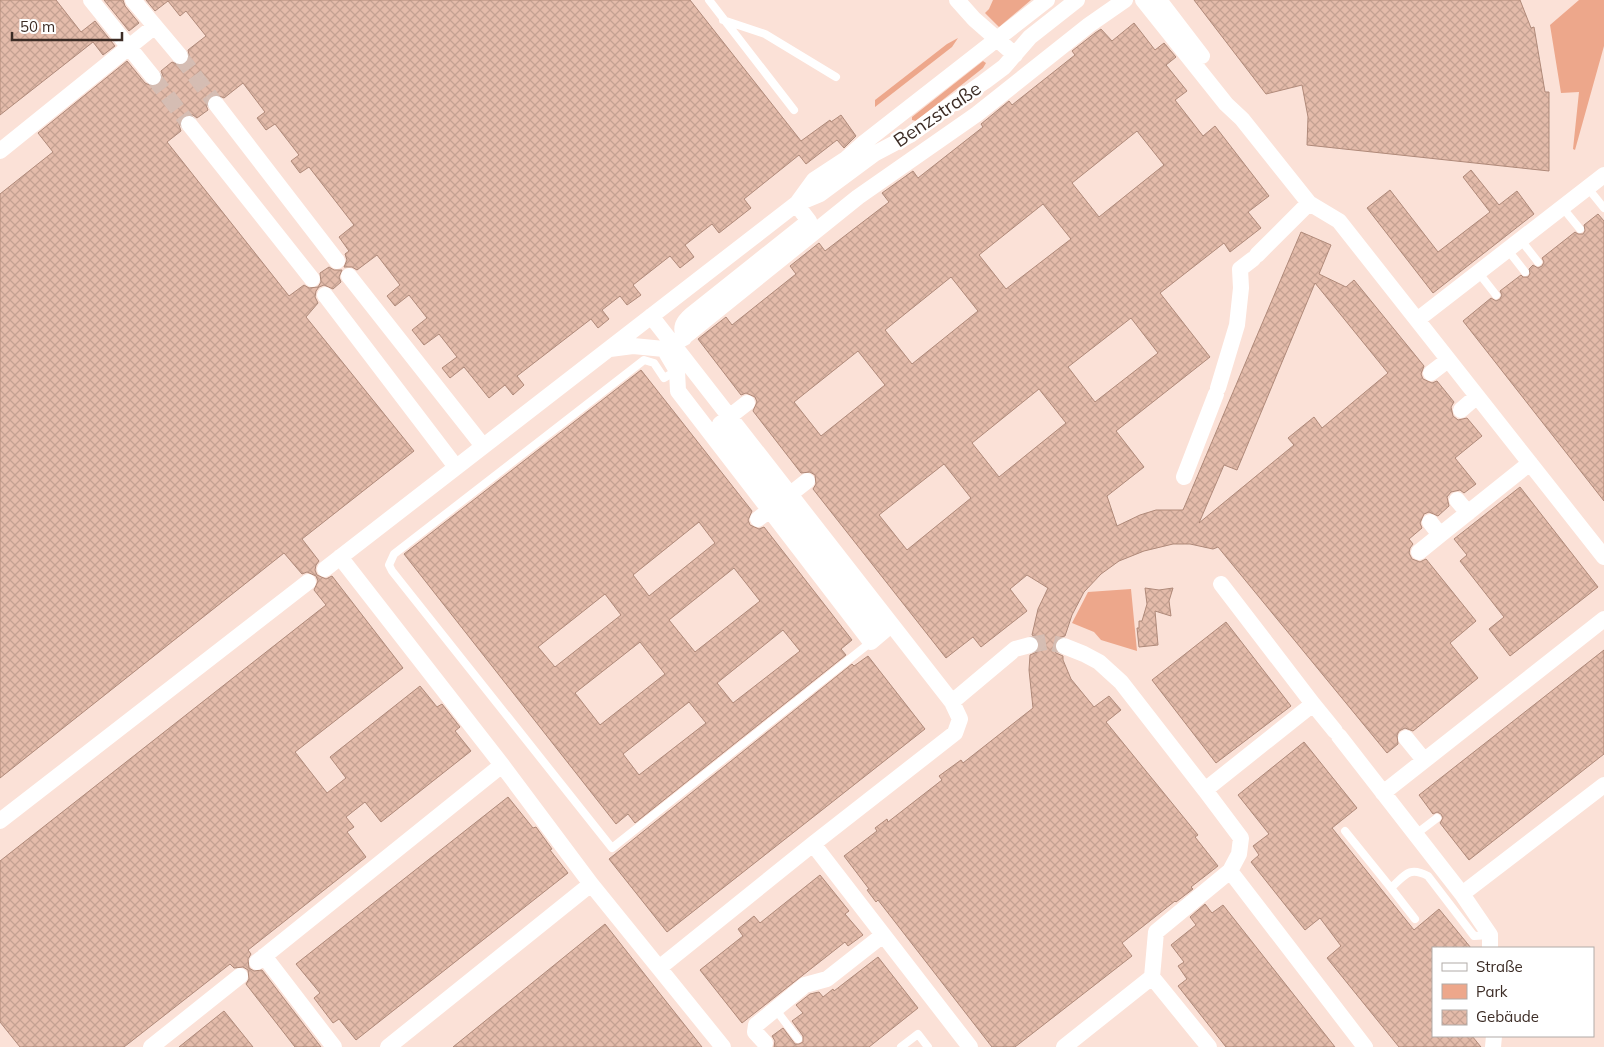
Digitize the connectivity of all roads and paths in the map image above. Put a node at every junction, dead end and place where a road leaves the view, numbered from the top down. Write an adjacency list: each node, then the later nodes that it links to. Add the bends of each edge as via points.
1 (91, 0): 13 (street)
2 (133, 0): 11 (street)
3 (709, 0): 10 (lane)
4 (957, 0): 12 (street)
5 (1048, 0): 12 (street, Benzstraße)
6 (1077, 0): 14 (street, Benzstraße, via 1030,37)
7 (1126, 0): 41 (street, via 1089,25 977,114 858,197)
8 (1142, 0): 9 (street)
9 (1165, 15): 25 (street, via 1233,98 1242,119)
10 (723, 20): 16 (lane, via 765,34); 19 (lane)
11 (155, 26): 13 (street); 15 (street)
12 (996, 39): 14 (street); 22 (street, Benzstraße, via 865,142)
13 (128, 48): 17 (street); 21 (street)
14 (1015, 54): 22 (street, Benzstraße, via 1004,67 910,135)
15 (180, 56)
16 (836, 76)
17 (153, 78)
18 (216, 104): 31 (street)
19 (794, 110)
20 (189, 124): 36 (street)
21 (0, 151)
22 (850, 164): 26 (street, via 814,180)
23 (1604, 175): 24 (street)
24 (1588, 187): 27 (street); 28 (lane)
25 (1309, 203): 40 (street, via 1339,221); 52 (street, via 1240,269 1237,326 1217,391)
26 (796, 204): 39 (street); 41 (street, via 809,221 690,315)
27 (1562, 207): 29 (lane); 30 (street)
28 (1604, 208)
29 (1580, 229)
30 (1514, 244): 32 (lane); 33 (street); 34 (lane)
31 (337, 261)
32 (1538, 262)
33 (1478, 272): 38 (lane); 40 (street)
34 (1525, 272)
35 (349, 276): 49 (street)
36 (312, 279)
37 (325, 295): 51 (street)
38 (1496, 295)
39 (651, 316): 41 (street); 42 (street)
40 (1417, 320): 43 (street)
41 (674, 344): 42 (street); 44 (street); 65 (street)
42 (610, 349): 49 (street)
43 (1448, 360): 45 (street); 46 (street)
44 (677, 371): 65 (street, via 678,391); 65 (lane, via 664,378 654,363 644,360 394,554 390,565 392,571 612,848)
45 (1430, 373)
46 (1476, 397): 48 (street); 50 (street)
47 (747, 402): 55 (street, via 720,424)
48 (1461, 410)
49 (483, 446): 51 (street)
50 (1530, 463): 56 (street); 60 (street)
51 (456, 467): 59 (street)
52 (1184, 477)
53 (807, 481): 55 (street)
54 (1457, 500): 56 (street)
55 (779, 503): 57 (street); 65 (street)
56 (1468, 513): 58 (street, via 1435,529)
57 (758, 519)
58 (1419, 552)
59 (340, 557): 61 (street); 72 (street)
60 (1604, 557)
61 (325, 569)
62 (308, 582): 77 (street)
63 (1221, 584): 69 (street)
64 (1604, 619): 71 (street)
65 (881, 633): 68 (street)
66 (1030, 645): 68 (street, via 1015,649)
67 (1064, 646): 74 (street, via 1099,662 1141,701)
68 (952, 702): 80 (street, via 960,719 955,733)
69 (1313, 704): 74 (street); 75 (street)
70 (1406, 738): 71 (street)
71 (1424, 760): 75 (street)
72 (502, 765): 82 (street); 95 (street, via 260,959)
73 (1604, 785): 84 (street)
74 (1205, 790): 81 (street, via 1241,838 1239,854)
75 (1383, 793): 79 (street)
76 (1437, 818): 79 (lane)
77 (0, 821)
78 (1345, 831): 83 (lane)
79 (1416, 834): 84 (street)
80 (813, 844): 86 (street); 88 (street)
81 (1230, 871): 90 (street, via 1156,932); 103 (street)
82 (591, 884): 88 (street); 96 (street)
83 (1391, 888): 85 (lane); 87 (lane, via 1408,872 1418,870 1428,876 1474,936)
84 (1462, 894): 87 (street)
85 (1415, 919)
86 (883, 935): 91 (street, via 827,979 805,985); 100 (street)
87 (1490, 942)
88 (659, 968): 97 (street)
89 (240, 976): 94 (street)
90 (1152, 977): 101 (street); 102 (street)
91 (776, 1010): 92 (lane); 93 (street, via 756,1025 755,1032)
92 (798, 1039)
93 (765, 1043)
94 (151, 1047)
95 (334, 1047)
96 (388, 1047)
97 (723, 1047)
98 (901, 1047): 99 (lane, via 918,1034)
99 (928, 1047)
100 (970, 1047)
101 (1064, 1047)
102 (1209, 1047)
103 (1365, 1047)

